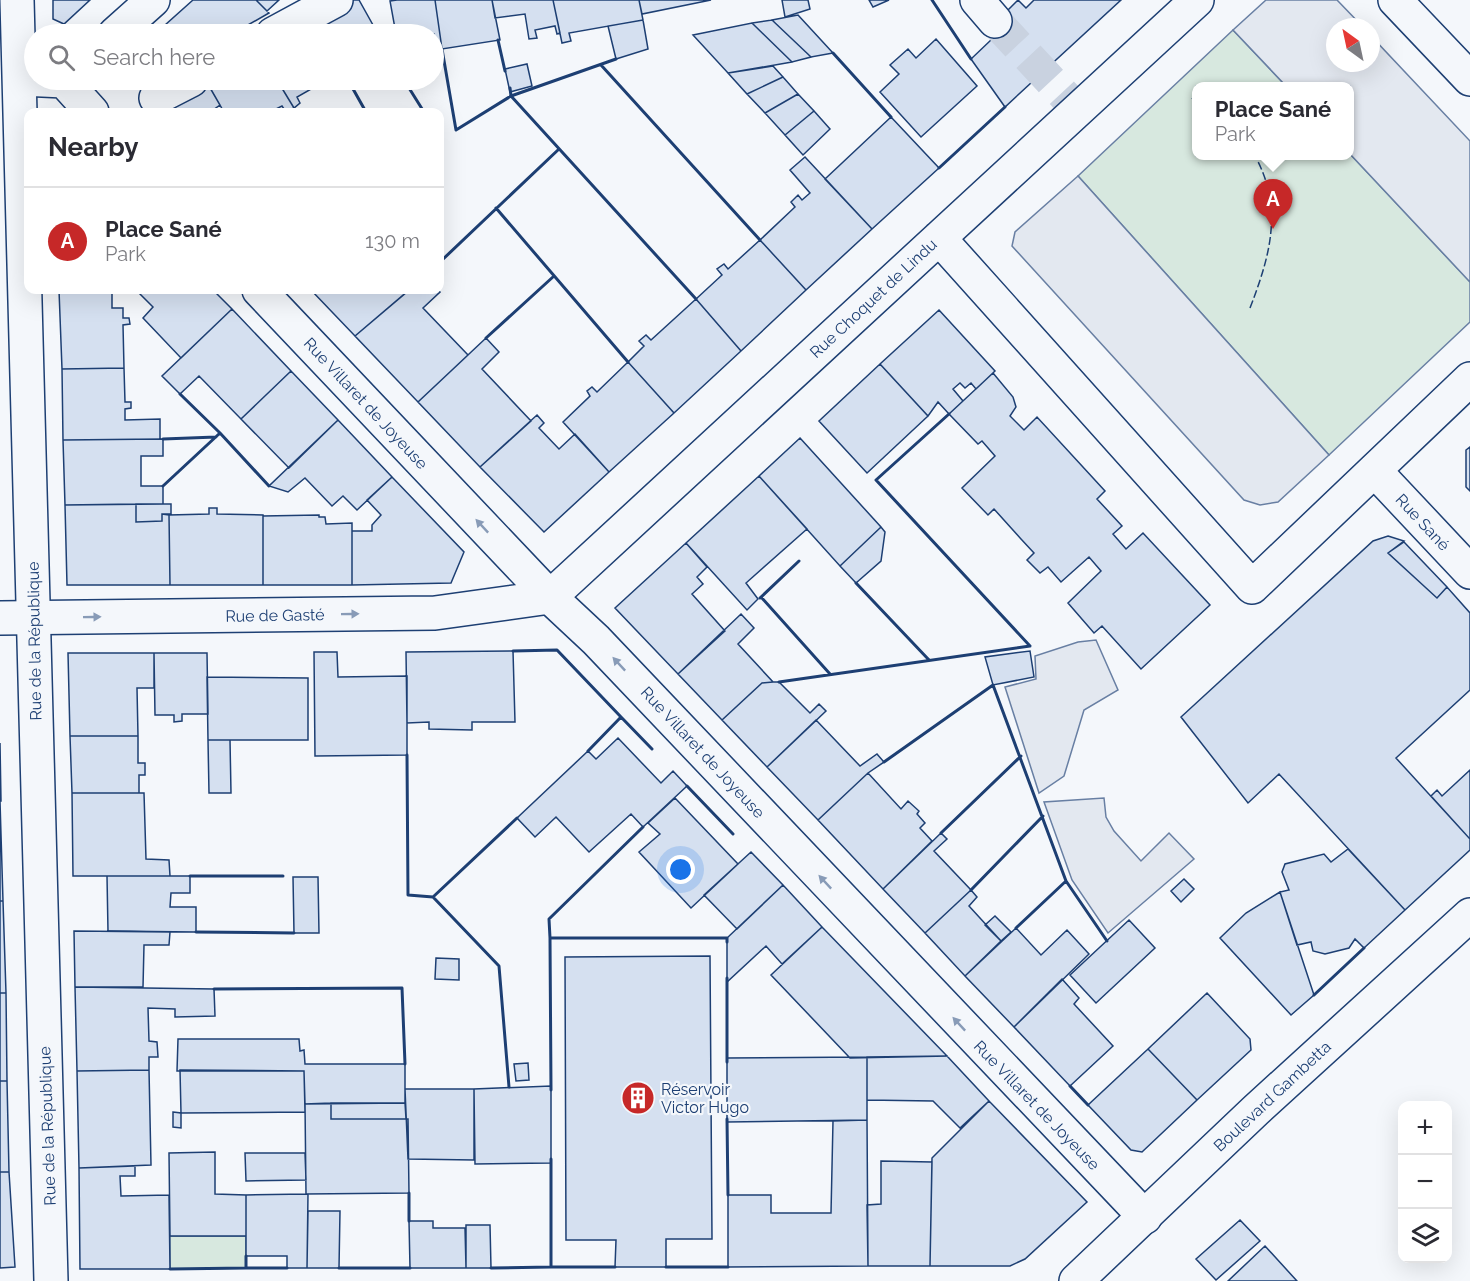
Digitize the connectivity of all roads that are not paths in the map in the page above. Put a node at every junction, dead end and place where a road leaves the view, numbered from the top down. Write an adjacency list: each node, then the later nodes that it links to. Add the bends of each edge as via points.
1 (17, 0): 8 (street, Rue de la République)
2 (153, 0): 6 (street)
3 (336, 0): 7 (street)
4 (1197, 0): 16 (street, Rue Choquet de Lindu)
5 (1395, 0): 10 (street)
6 (126, 24)
7 (292, 24)
8 (21, 79): 9 (street); 15 (street, Rue de la République)
9 (24, 79)
10 (1470, 79)
11 (74, 90): 14 (street)
12 (171, 90): 13 (street)
13 (156, 98)
14 (90, 108)
15 (24, 214)
16 (939, 238): 20 (street, via 1252,587); 22 (street, Rue Choquet de Lindu)
17 (26, 294): 24 (street, Rue de la République)
18 (263, 294): 22 (street, Rue Villaret de Joyeuse, one-way to 18)
19 (1470, 380): 20 (street)
20 (1376, 472): 21 (street, Rue Sané)
21 (1470, 572)
22 (550, 597): 24 (street, Rue de Gasté, one-way to 22, via 435,613); 26 (street, Rue Villaret de Joyeuse, one-way to 22, via 596,640)
23 (0, 618): 24 (street, Rue de Gasté)
24 (33, 619): 27 (street, Rue de la République)
25 (1470, 915): 26 (street, Boulevard Gambetta)
26 (1145, 1217): 28 (street, Boulevard Gambetta)
27 (51, 1281)
28 (1076, 1281)

